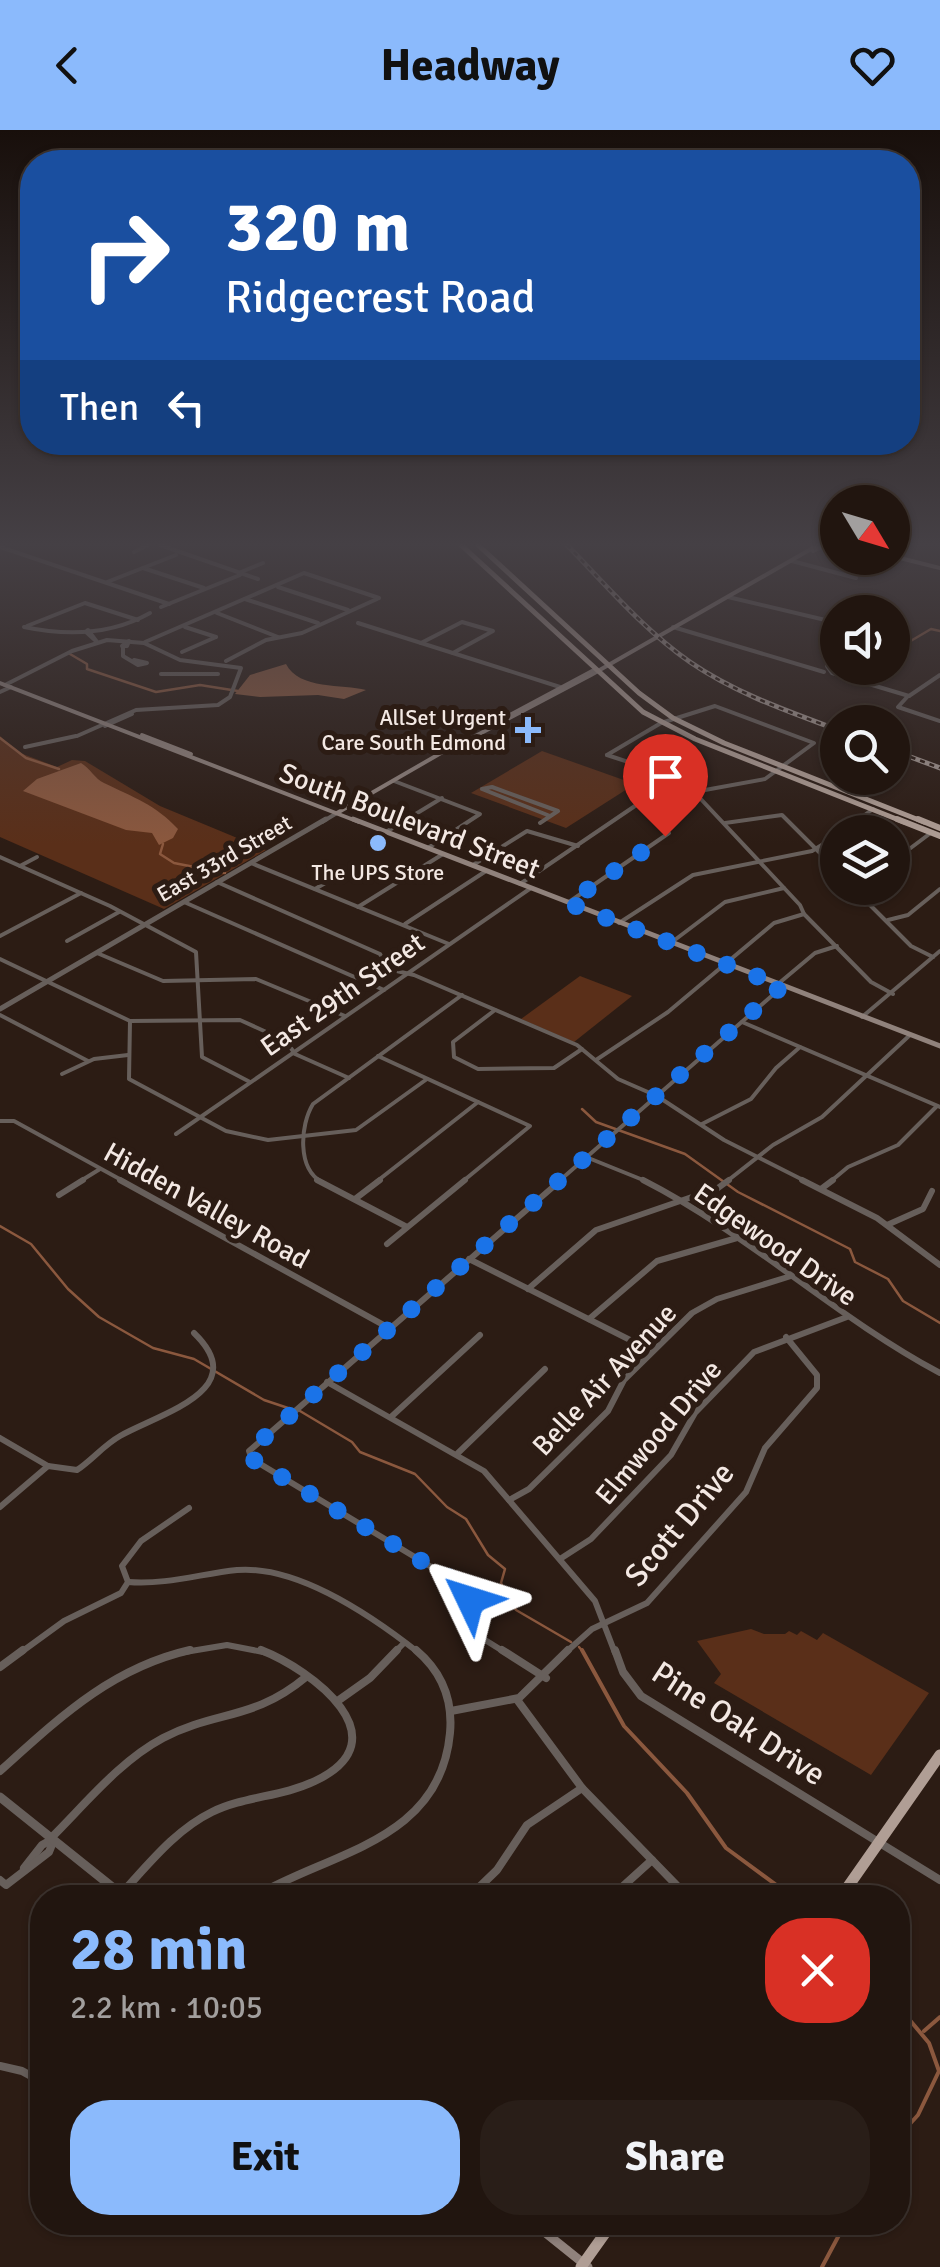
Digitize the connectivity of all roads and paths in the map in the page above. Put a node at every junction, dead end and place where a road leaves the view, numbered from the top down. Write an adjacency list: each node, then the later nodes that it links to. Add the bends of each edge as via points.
1 (126, 644): 14 (street, via 122,655)
2 (77, 645): 26 (street)
3 (147, 645): 16 (street)
4 (198, 645): 12 (street)
5 (262, 645): 17 (street)
6 (427, 645): 13 (street)
7 (468, 645): 13 (street)
8 (568, 645): 15 (main road)
9 (586, 645): 18 (main road)
10 (641, 645): 18 (main road)
11 (732, 645): 20 (street)
12 (182, 652)
13 (453, 653): 28 (street)
14 (134, 660)
15 (585, 660): 18 (main road); 19 (main road)
16 (202, 663): 17 (street); 22 (street)
17 (225, 663): 34 (street, via 241,668 230,697 211,707 126,714)
18 (607, 664): 19 (main road); 24 (main road)
19 (596, 670): 24 (main road); 28 (main road, East 33rd Street); 33 (main road); 35 (main road, East 33rd Street)
20 (820, 671)
21 (176, 674): 22 (street)
22 (197, 674): 23 (street)
23 (218, 674)
24 (621, 675): 31 (main road)
25 (940, 675): 30 (street)
26 (5, 685): 29 (street); 34 (main road, South Boulevard Street)
27 (872, 685): 30 (street)
28 (560, 687): 35 (main road, East 33rd Street)
29 (0, 692)
30 (909, 696): 32 (street, via 898,707)
31 (672, 718): 33 (street); 37 (main road); 37 (street, via 721,706 814,743)
32 (940, 721)
33 (661, 723): 38 (main road); 40 (street, via 607,755)
34 (106, 724): 36 (street); 46 (main road, South Boulevard Street)
35 (466, 740): 39 (main road, East 33rd Street)
36 (26, 747)
37 (785, 767): 38 (street); 44 (main road)
38 (777, 771): 41 (street, via 760,781); 45 (main road)
39 (394, 781): 42 (street); 46 (main road, East 33rd Street)
40 (686, 785): 41 (street); 43 (street)
41 (694, 792): 50 (street)
42 (442, 798): 51 (street); 55 (street, via 480,815)
43 (638, 804): 53 (street); 76 (street, via 657,814 669,833)
44 (882, 805): 45 (main road); 52 (main road)
45 (873, 809): 47 (street); 52 (main road)
46 (337, 813): 51 (main road, South Boulevard Street); 63 (street, East 33rd Street)
47 (865, 815)
48 (550, 816): 48 (street, via 558,811 492,787 482,790); 49 (street)
49 (540, 823)
50 (724, 823): 56 (street, via 782,815); 62 (street)
51 (386, 832): 55 (main road, South Boulevard Street)
52 (938, 832): 57 (street)
53 (578, 846): 64 (street, via 527,831); 69 (street)
54 (820, 847): 56 (street)
55 (428, 848): 58 (main road, South Boulevard Street)
56 (816, 850): 59 (street); 62 (street)
57 (910, 850)
58 (443, 854): 64 (main road, South Boulevard Street); 78 (street)
59 (820, 854)
60 (37, 857): 65 (street)
61 (2, 860): 65 (street)
62 (759, 860): 72 (street); 82 (street, via 678,882)
63 (251, 863): 68 (street, East 33rd Street); 70 (street)
64 (472, 865): 66 (main road, South Boulevard Street)
65 (20, 866): 74 (street)
66 (486, 870): 69 (main road, South Boulevard Street); 84 (street)
67 (346, 871): 70 (street)
68 (217, 882): 75 (street, East 33rd Street); 95 (street, via 372,950 388,969)
69 (520, 884): 71 (main road, South Boulevard Street)
70 (315, 888): 78 (street)
71 (531, 888): 76 (main road, South Boulevard Street); 88 (street, East 29th Street)
72 (784, 888): 80 (street); 87 (street, via 725,902)
73 (940, 889): 81 (street, via 908,915)
74 (80, 893): 79 (street); 85 (street)
75 (184, 902): 83 (street, East 33rd Street); 99 (street)
76 (568, 903): 82 (main road, South Boulevard Street)
77 (872, 905): 81 (street)
78 (358, 907): 84 (street)
79 (120, 912): 83 (street); 86 (street)
80 (804, 914): 89 (street); 94 (street, via 774,923)
81 (887, 920): 92 (street, via 911,946)
82 (619, 922): 87 (main road, South Boulevard Street)
83 (144, 925): 91 (street, East 33rd Street); 96 (street, via 196,952)
84 (404, 925): 88 (street)
85 (0, 936)
86 (67, 941)
87 (670, 942): 94 (main road, South Boulevard Street)
88 (449, 944): 95 (street, East 29th Street)
89 (838, 946): 98 (street, via 815,953); 100 (street)
90 (940, 951): 92 (street)
91 (96, 953): 96 (street, via 155,980); 97 (street, East 33rd Street)
92 (933, 957): 100 (street)
93 (0, 959): 97 (street)
94 (725, 964): 98 (main road, South Boulevard Street); 116 (street)
95 (406, 974): 99 (street, East 29th Street); 101 (street)
96 (199, 980): 104 (street, via 256,979); 106 (street)
97 (46, 982): 103 (street, East 33rd Street); 107 (street)
98 (780, 985): 105 (main road, South Boulevard Street); 108 (street)
99 (384, 990): 104 (street, East 29th Street)
100 (892, 994): 105 (street)
101 (462, 996): 102 (street); 115 (street)
102 (495, 1010): 112 (street); 112 (street, via 453,1042 460,1063 478,1069 551,1068)
103 (0, 1012): 117 (street)
104 (345, 1016): 113 (street, East 29th Street)
105 (862, 1016): 109 (main road, South Boulevard Street)
106 (202, 1019): 107 (street); 113 (street, via 240,1020); 122 (street, via 202,1057)
107 (130, 1021): 114 (street)
108 (742, 1022): 111 (street); 123 (street)
109 (910, 1035): 110 (main road, South Boulevard Street); 119 (street)
110 (940, 1046)
111 (800, 1047): 119 (street); 128 (street, via 751,1099)
112 (582, 1049): 116 (street)
113 (295, 1051): 120 (street); 122 (street, East 29th Street)
114 (128, 1055): 117 (street); 126 (street, via 128,1075 136,1085)
115 (378, 1056): 120 (street); 121 (street)
116 (596, 1060): 123 (street)
117 (88, 1061): 118 (street)
118 (62, 1074)
119 (866, 1075): 125 (street); 132 (street, via 822,1116)
120 (348, 1078): 130 (street, via 308,1108)
121 (427, 1079): 124 (street); 130 (street, via 361,1128)
122 (250, 1082): 126 (street, East 29th Street)
123 (657, 1096): 128 (street); 131 (street)
124 (478, 1102): 137 (street); 140 (street, via 530,1126)
125 (938, 1107): 134 (street, via 898,1144)
126 (199, 1118): 129 (street, East 29th Street); 130 (street, via 245,1138)
127 (3, 1120): 133 (street, Hidden Valley Road)
128 (701, 1125): 132 (street)
129 (176, 1134)
130 (305, 1138): 137 (street, via 311,1175)
131 (586, 1157): 138 (street, Edgewood Drive); 143 (street)
132 (758, 1157): 134 (street); 138 (street, via 710,1193)
133 (100, 1169): 136 (street); 149 (street, Hidden Valley Road)
134 (821, 1189): 139 (street)
135 (932, 1191): 139 (street, via 922,1209)
136 (59, 1195)
137 (353, 1200): 140 (street)
138 (682, 1202): 141 (street, Edgewood Drive); 146 (street, via 596,1230)
139 (887, 1225): 144 (street)
140 (407, 1228): 142 (street)
141 (737, 1238): 145 (street, Edgewood Drive); 148 (street, via 657,1261)
142 (388, 1244)
143 (468, 1258): 146 (street); 149 (street)
144 (940, 1264)
145 (791, 1276): 147 (street, Edgewood Drive); 153 (street, Belle Air Avenue, via 704,1304)
146 (528, 1288): 148 (street)
147 (846, 1317): 152 (street, Elmwood Drive); 155 (street, Edgewood Drive)
148 (588, 1320): 153 (street)
149 (389, 1328): 156 (street)
150 (194, 1333): 160 (street, via 214,1356 207,1389 112,1441 82,1467)
151 (480, 1335): 157 (street)
152 (786, 1338): 164 (street, Elmwood Drive, via 754,1352 695,1413 671,1455 591,1539); 166 (street, Scott Drive, via 817,1375 817,1388 767,1445 746,1492 659,1590 633,1614)
153 (652, 1351): 161 (street, Belle Air Avenue, via 624,1380 608,1411 529,1489)
154 (545, 1369): 159 (street)
155 (940, 1373)
156 (328, 1382): 157 (street, Pine Oak Drive); 170 (street, via 249,1454 463,1586 470,1597 458,1613 462,1625)
157 (391, 1417): 159 (street, Pine Oak Drive)
158 (0, 1438): 160 (street)
159 (458, 1453): 161 (street, Pine Oak Drive)
160 (48, 1466): 162 (street)
161 (509, 1500): 164 (street, Pine Oak Drive)
162 (0, 1508)
163 (189, 1508): 165 (street, via 126,1557)
164 (560, 1559): 166 (street, Pine Oak Drive)
165 (128, 1582): 167 (street, via 156,1585 235,1569 284,1573); 168 (street, via 122,1593 64,1621)
166 (606, 1623): 170 (street, Scott Drive, via 586,1633); 179 (street, Pine Oak Drive, via 640,1696)
167 (404, 1644): 171 (street); 173 (street, via 438,1672)
168 (0, 1667)
169 (306, 1677): 171 (street); 175 (street, via 268,1653 239,1645 149,1659 96,1686); 178 (street, via 253,1714 181,1730 152,1745)
170 (546, 1678): 172 (street, Scott Drive)
171 (339, 1700): 183 (street, via 351,1738 332,1771 206,1814)
172 (518, 1700): 173 (street, Scott Drive); 176 (street)
173 (450, 1711): 184 (street, via 441,1773 407,1820)
174 (940, 1755): 179 (main road)
175 (0, 1770)
176 (582, 1788): 180 (street); 185 (street, via 527,1825)
177 (0, 1797): 178 (street)
178 (53, 1838): 182 (street); 189 (street, via 49,1852)
179 (879, 1843): 181 (street, Pine Oak Drive); 188 (main road)
180 (653, 1860): 186 (street); 187 (street)
181 (940, 1880)
182 (110, 1885)
183 (133, 1885)
184 (280, 1885)
185 (481, 1885)
186 (625, 1885)
187 (676, 1885)
188 (849, 1885)
189 (2, 1886)
190 (0, 2066): 191 (street)
191 (30, 2075)
192 (547, 2235): 194 (main road)
193 (604, 2235): 194 (main road)
194 (584, 2266)

